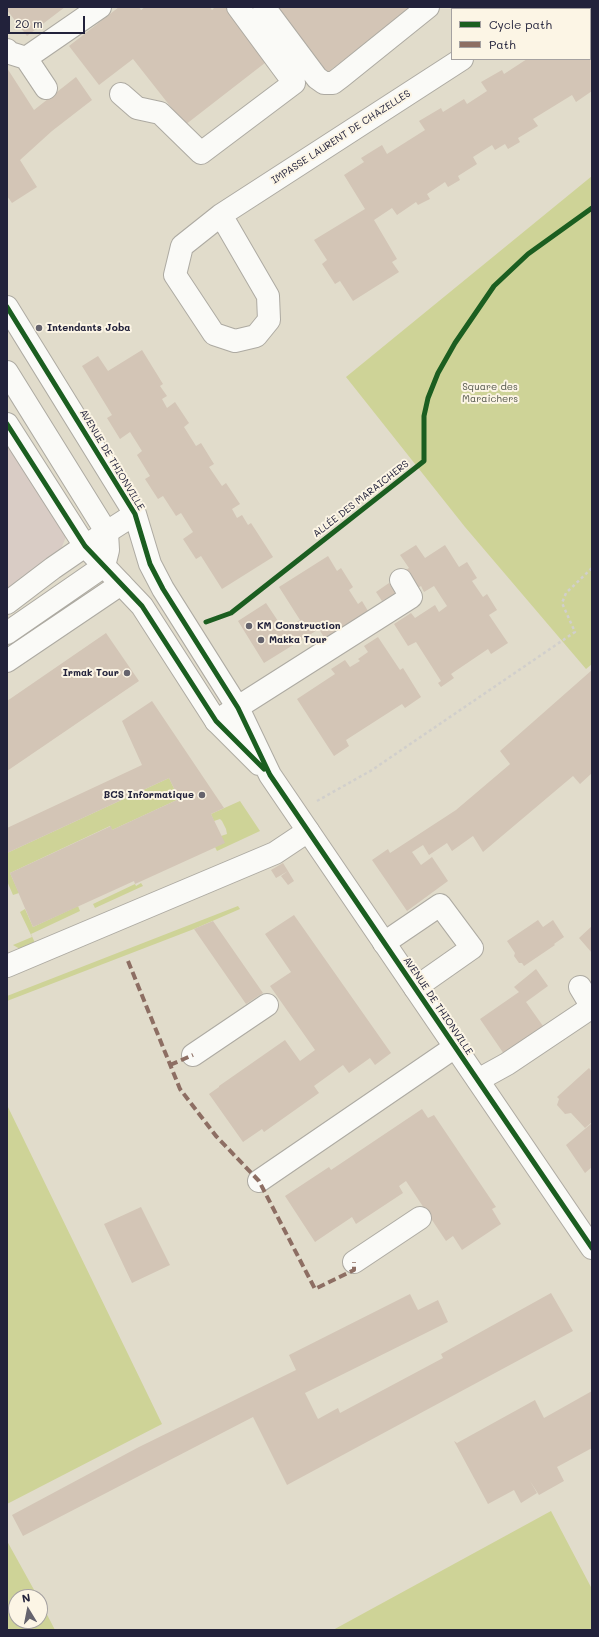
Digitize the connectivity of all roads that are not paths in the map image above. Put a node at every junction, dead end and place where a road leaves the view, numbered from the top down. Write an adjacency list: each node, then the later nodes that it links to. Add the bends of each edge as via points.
1 (100, 7): 5 (main road)
2 (238, 7): 8 (main road, via 294,82 201,153 160,113 136,108)
3 (264, 7): 4 (main road, via 317,78 324,83 333,82 341,77)
4 (428, 7)
5 (16, 54): 7 (main road)
6 (460, 60): 9 (main road, IMPASSE LAURENT DE CHAZELLES)
7 (46, 88)
8 (121, 94)
9 (221, 215): 9 (main road, IMPASSE LAURENT DE CHAZELLES, via 182,246 175,275 214,334 235,341 256,336 269,320 268,296)
10 (7, 307): 13 (main road, AVENUE DE THIONVILLE)
11 (7, 372): 14 (main road)
12 (7, 424): 15 (main road, AVENUE DE THIONVILLE)
13 (135, 514): 14 (main road); 16 (main road, AVENUE DE THIONVILLE)
14 (106, 533): 15 (main road); 17 (main road, via 108,550)
15 (85, 546): 17 (main road, AVENUE DE THIONVILLE); 20 (main road)
16 (150, 564): 19 (main road); 23 (main road, AVENUE DE THIONVILLE)
17 (104, 566): 19 (main road, AVENUE DE THIONVILLE); 21 (main road)
18 (401, 580): 23 (main road, via 411,596)
19 (121, 584): 22 (main road); 24 (main road, AVENUE DE THIONVILLE, via 142,606)
20 (7, 603)
21 (7, 633)
22 (7, 661)
23 (238, 708): 24 (main road); 25 (main road, AVENUE DE THIONVILLE)
24 (216, 721): 25 (main road, AVENUE DE THIONVILLE)
25 (270, 775): 26 (main road, AVENUE DE THIONVILLE)
26 (308, 831): 27 (main road, AVENUE DE THIONVILLE); 28 (main road, via 275,853)
27 (384, 943): 30 (main road, AVENUE DE THIONVILLE); 30 (main road, via 440,905 472,948)
28 (7, 966)
29 (580, 987): 34 (main road, via 592,1007 507,1064)
30 (415, 988): 32 (main road, AVENUE DE THIONVILLE)
31 (267, 1005): 33 (main road)
32 (455, 1047): 34 (main road, AVENUE DE THIONVILLE); 35 (main road)
33 (193, 1055)
34 (478, 1080): 37 (main road, AVENUE DE THIONVILLE)
35 (259, 1180)
36 (420, 1218): 38 (main road)
37 (592, 1248)
38 (354, 1262)

